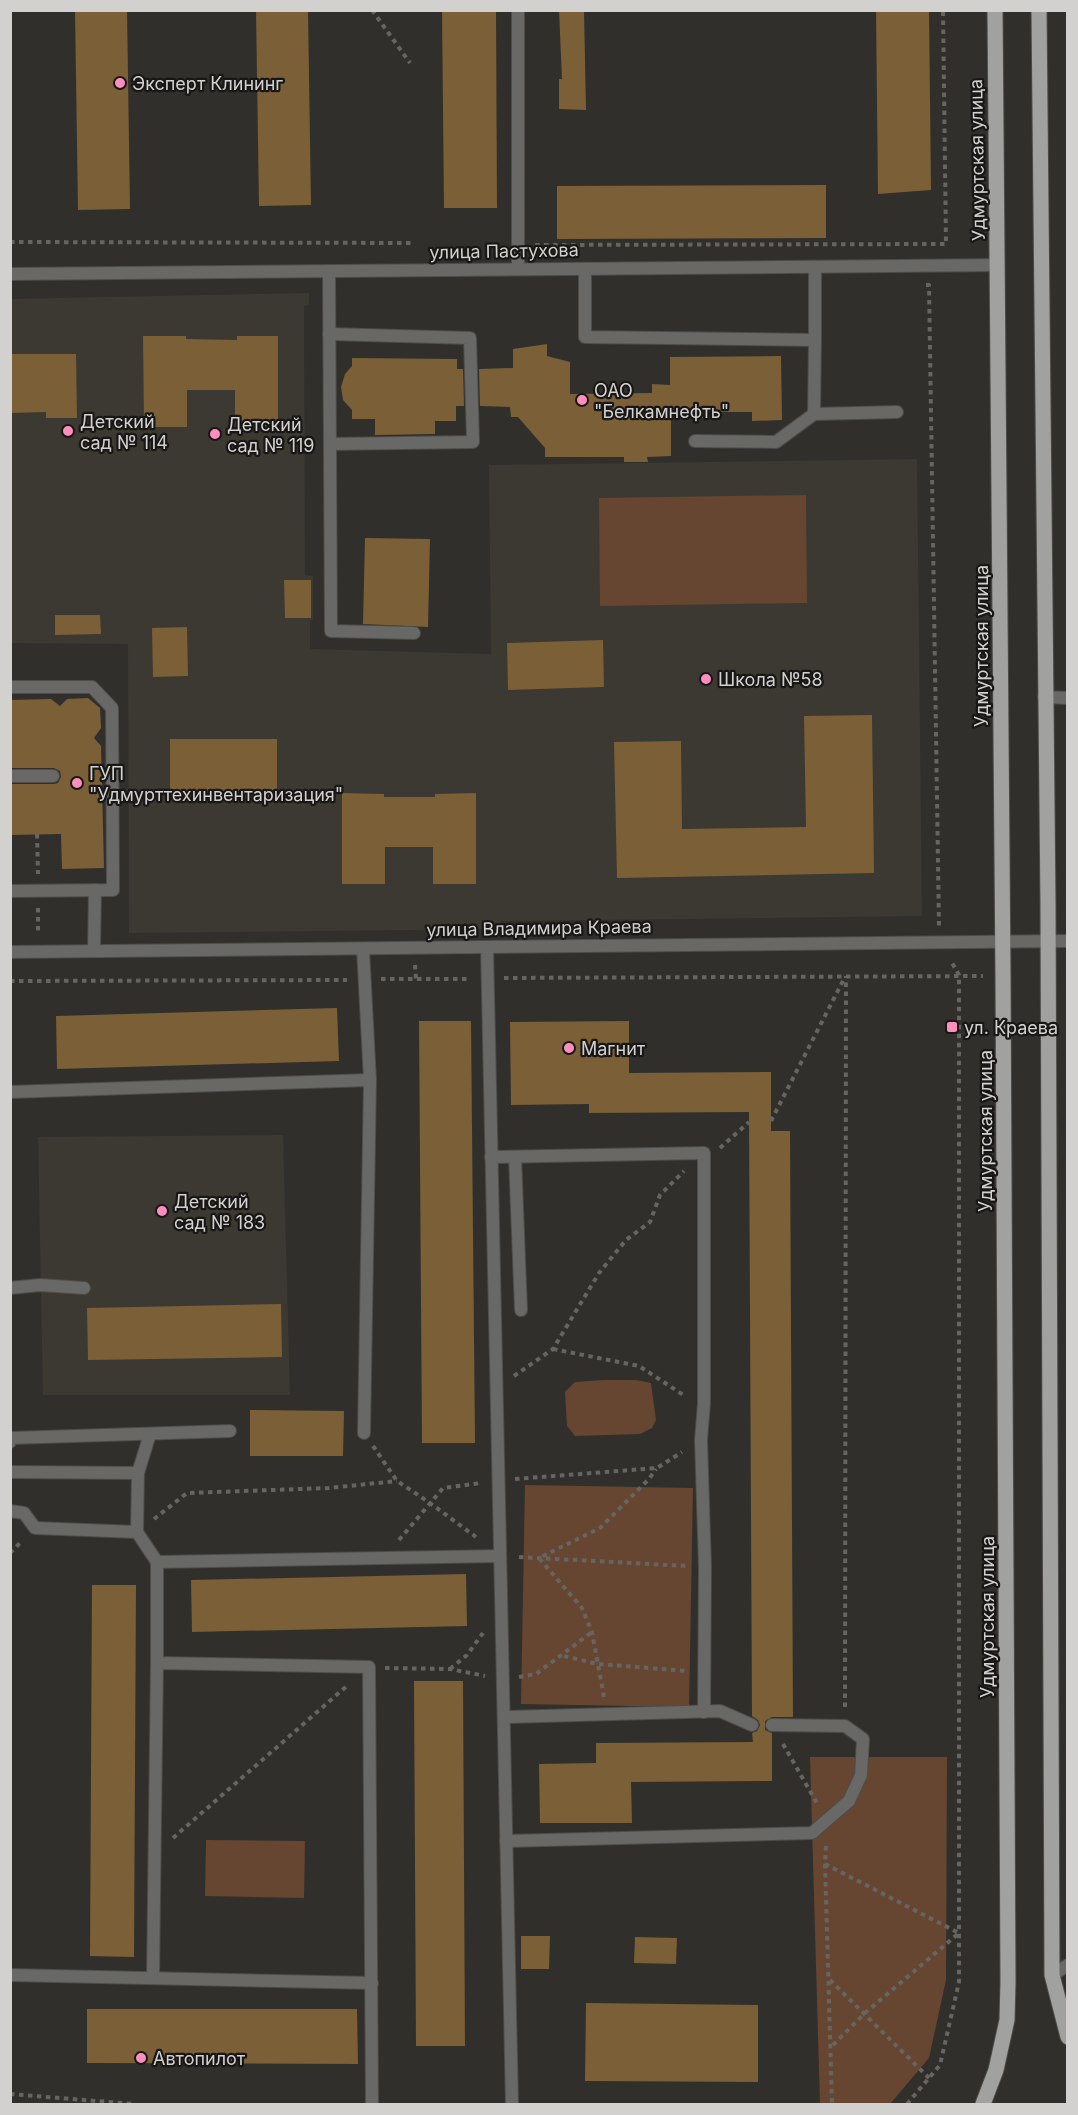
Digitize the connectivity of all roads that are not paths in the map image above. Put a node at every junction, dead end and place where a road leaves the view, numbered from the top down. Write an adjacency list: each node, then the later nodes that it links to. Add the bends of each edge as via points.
1 (518, 10): 7 (street)
2 (995, 10): 4 (main road, Удмуртская улица)
3 (1039, 10): 18 (main road)
4 (998, 265): 5 (street, улица Пастухова); 24 (main road, Удмуртская улица)
5 (815, 267): 6 (street, улица Пастухова); 11 (street)
6 (585, 268): 7 (street, улица Пастухова); 11 (street, via 585,337)
7 (518, 269): 8 (street, улица Пастухова)
8 (329, 271): 9 (street, улица Пастухова); 10 (street)
9 (10, 273)
10 (329, 334): 15 (street); 15 (street, via 470,338 473,442)
11 (816, 340): 13 (street)
12 (897, 412): 13 (street)
13 (813, 414): 14 (street, via 776,442)
14 (695, 441)
15 (330, 444): 16 (street, via 332,631)
16 (414, 633)
17 (10, 687): 22 (street, via 92,687 112,708 107,774 113,890)
18 (1044, 697): 19 (street); 26 (main road)
19 (1068, 698)
20 (10, 776): 21 (street)
21 (53, 776)
22 (95, 890): 23 (street); 29 (street)
23 (10, 891)
24 (1003, 941): 26 (street, улица Владимира Краева); 27 (street, улица Владимира Краева); 62 (main road, Удмуртская улица, via 1008,1982 1007,2020 996,2070)
25 (1068, 941): 26 (street, улица Владимира Краева)
26 (1048, 942): 56 (main road)
27 (487, 947): 28 (street, улица Владимира Краева); 33 (street)
28 (363, 949): 29 (street, улица Владимира Краева); 31 (street)
29 (94, 951): 30 (street, улица Владимира Краева)
30 (10, 952)
31 (370, 1080): 32 (street); 39 (street)
32 (10, 1092)
33 (491, 1157): 34 (street); 46 (street)
34 (515, 1157): 37 (street); 49 (street, via 704,1153)
35 (10, 1288): 36 (street)
36 (84, 1288)
37 (521, 1310)
38 (230, 1431): 40 (street)
39 (364, 1433)
40 (150, 1434): 41 (street, via 11,1438); 43 (street)
41 (10, 1442)
42 (10, 1472): 43 (street)
43 (138, 1473): 45 (street)
44 (10, 1511): 45 (street, via 24,1513 35,1528)
45 (137, 1532): 47 (street)
46 (500, 1556): 47 (street); 50 (street)
47 (157, 1563): 48 (street)
48 (157, 1664): 57 (street); 58 (street, via 369,1667)
49 (704, 1712): 50 (street); 51 (street, via 720,1711)
50 (504, 1717): 53 (street)
51 (752, 1725)
52 (772, 1725): 53 (street, via 844,1726 863,1739 861,1775 849,1801 812,1833)
53 (506, 1841): 61 (street)
54 (1068, 1965): 56 (street)
55 (10, 1975): 57 (street)
56 (1052, 1975): 59 (main road)
57 (153, 1978): 58 (street)
58 (372, 1983): 60 (street)
59 (1068, 2037)
60 (372, 2104)
61 (512, 2104)
62 (983, 2104)

